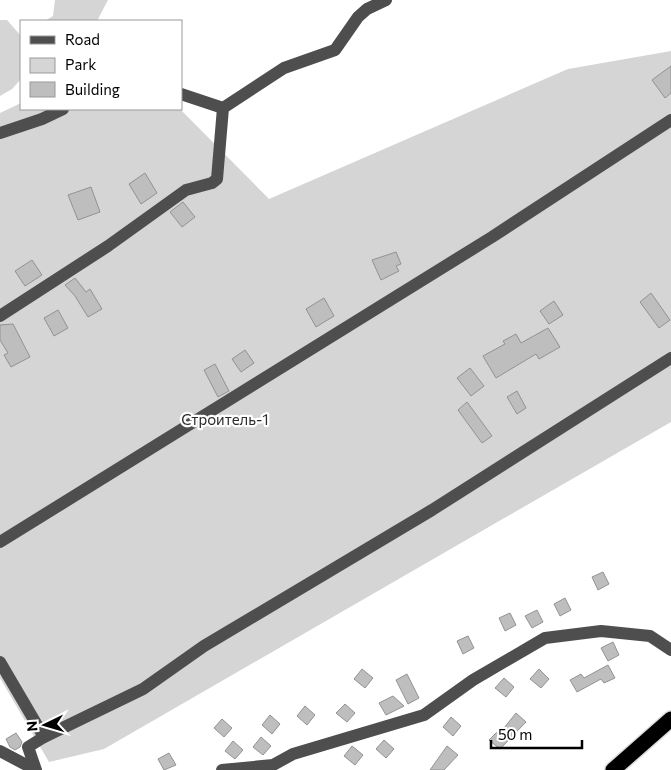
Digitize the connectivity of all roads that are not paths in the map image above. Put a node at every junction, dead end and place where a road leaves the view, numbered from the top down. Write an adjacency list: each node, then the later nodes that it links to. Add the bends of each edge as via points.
1 (386, 0): 3 (lane, via 358,17 329,54 284,68)
2 (182, 94): 3 (lane)
3 (223, 108): 7 (lane, via 217,179 186,190 108,246)
4 (61, 110): 6 (lane)
5 (671, 120): 9 (lane, via 492,237)
6 (0, 133)
7 (0, 316)
8 (671, 358): 13 (lane, via 432,510 204,646 143,689)
9 (0, 542)
10 (671, 650): 16 (lane, via 650,636 601,631 545,638 473,680 424,715 293,754 274,765)
11 (0, 662): 13 (lane)
12 (671, 719): 17 (highway)
13 (44, 737): 15 (lane, via 28,747)
14 (0, 751): 15 (lane)
15 (35, 769)
16 (222, 770)
17 (613, 770)

